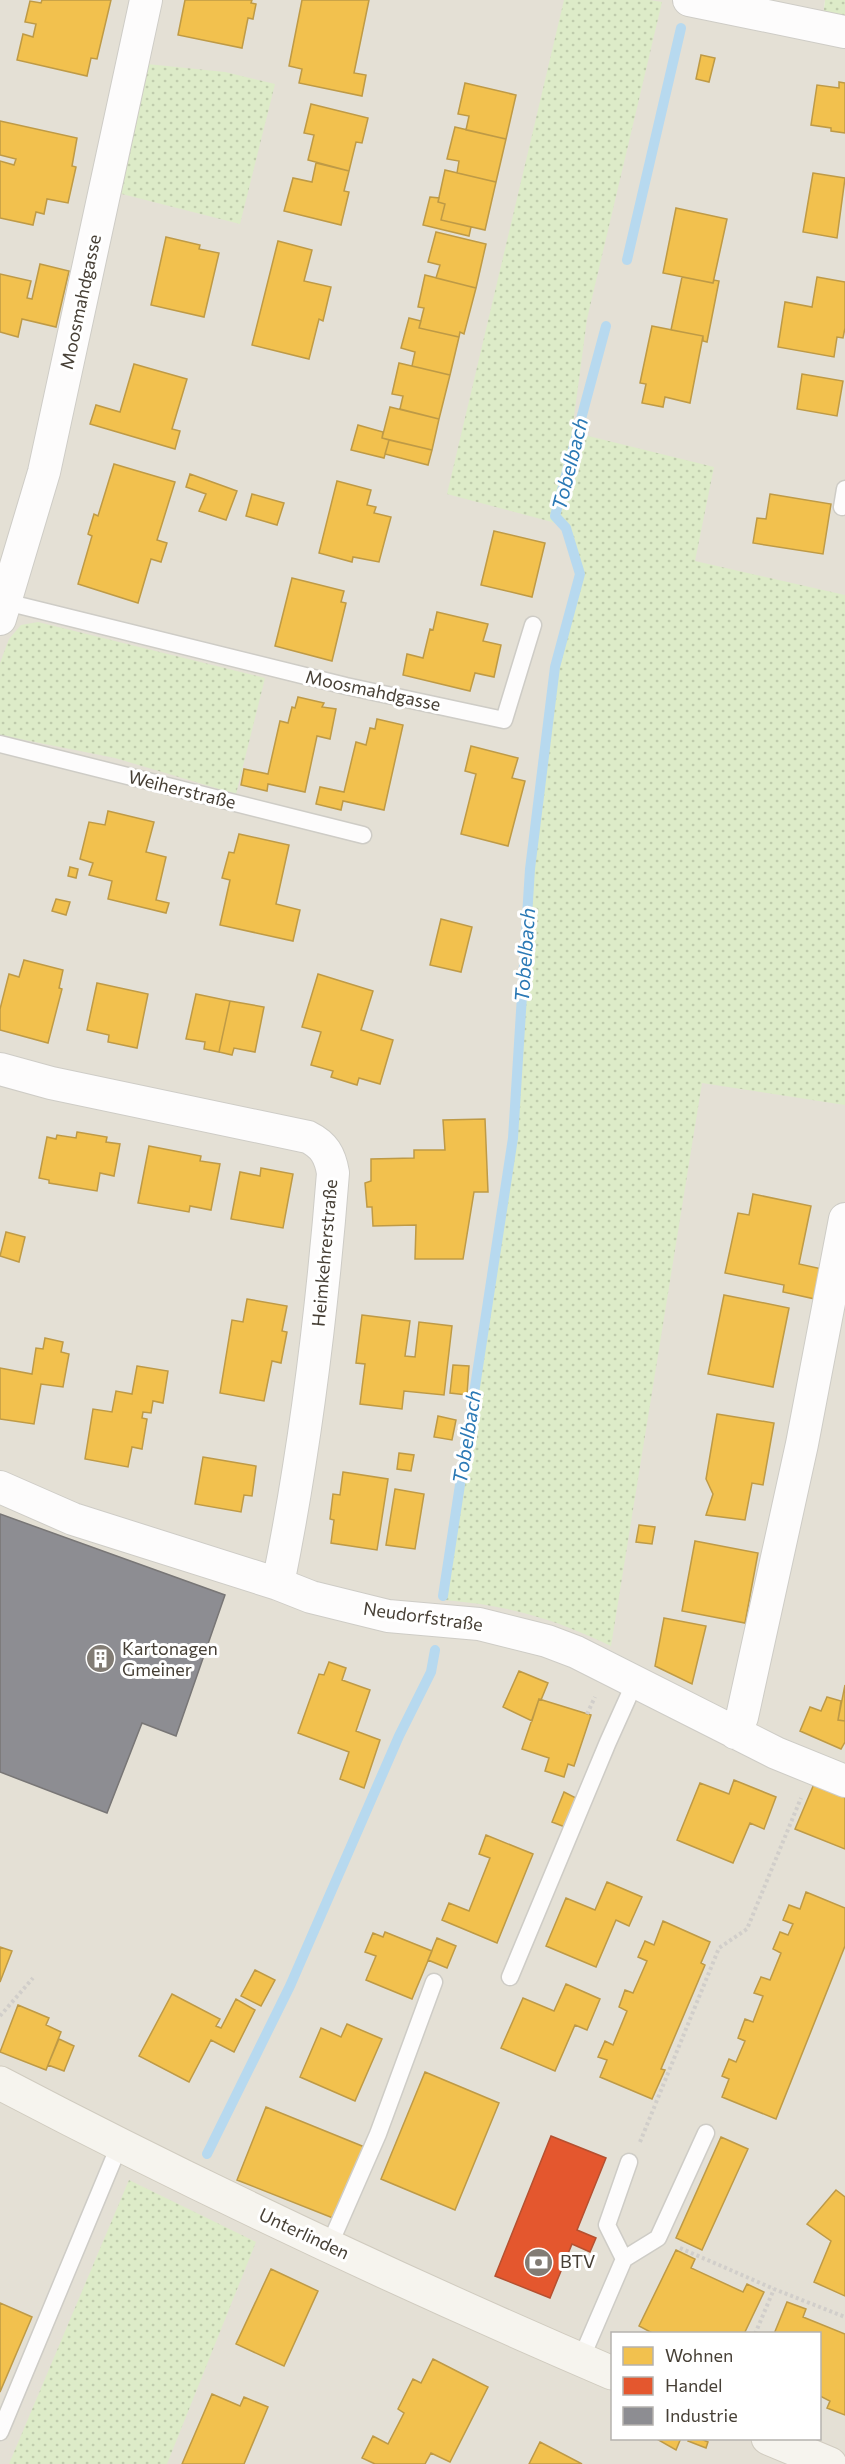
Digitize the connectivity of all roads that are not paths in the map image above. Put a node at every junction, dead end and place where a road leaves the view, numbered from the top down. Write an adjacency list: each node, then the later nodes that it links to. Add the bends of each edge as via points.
1 (146, 0): 7 (street, Moosmahdgasse, via 44,472)
2 (689, 0): 3 (street)
3 (726, 3): 4 (street)
4 (845, 32)
5 (845, 489): 6 (lane)
6 (842, 507)
7 (3, 611): 8 (lane, Moosmahdgasse, via 504,720)
8 (532, 625)
9 (0, 744): 10 (lane, Weiherstraße)
10 (363, 835)
11 (0, 1069): 14 (street, Heimkehrerstraße, via 308,1137 320,1143 330,1157 333,1173 312,1388)
12 (845, 1219): 16 (street, via 802,1444 742,1717)
13 (0, 1487): 14 (street, Neudorfstraße, via 73,1519)
14 (278, 1584): 15 (street, Neudorfstraße, via 311,1597 388,1616 479,1624 513,1632 576,1653)
15 (635, 1682): 16 (street, Neudorfstraße); 18 (lane)
16 (735, 1733): 17 (street, Neudorfstraße)
17 (845, 1781)
18 (510, 1977)
19 (434, 1982): 24 (lane, via 378,2134)
20 (0, 2084): 22 (main road, Unterlinden)
21 (706, 2133): 25 (lane, via 658,2238)
22 (119, 2146): 24 (main road, Unterlinden); 28 (lane)
23 (629, 2162): 25 (lane, via 607,2226)
24 (329, 2246): 26 (main road, Unterlinden)
25 (624, 2259): 26 (lane)
26 (581, 2359): 27 (main road, Unterlinden)
27 (611, 2373)
28 (0, 2432)
29 (770, 2440): 30 (main road)
30 (830, 2464)

